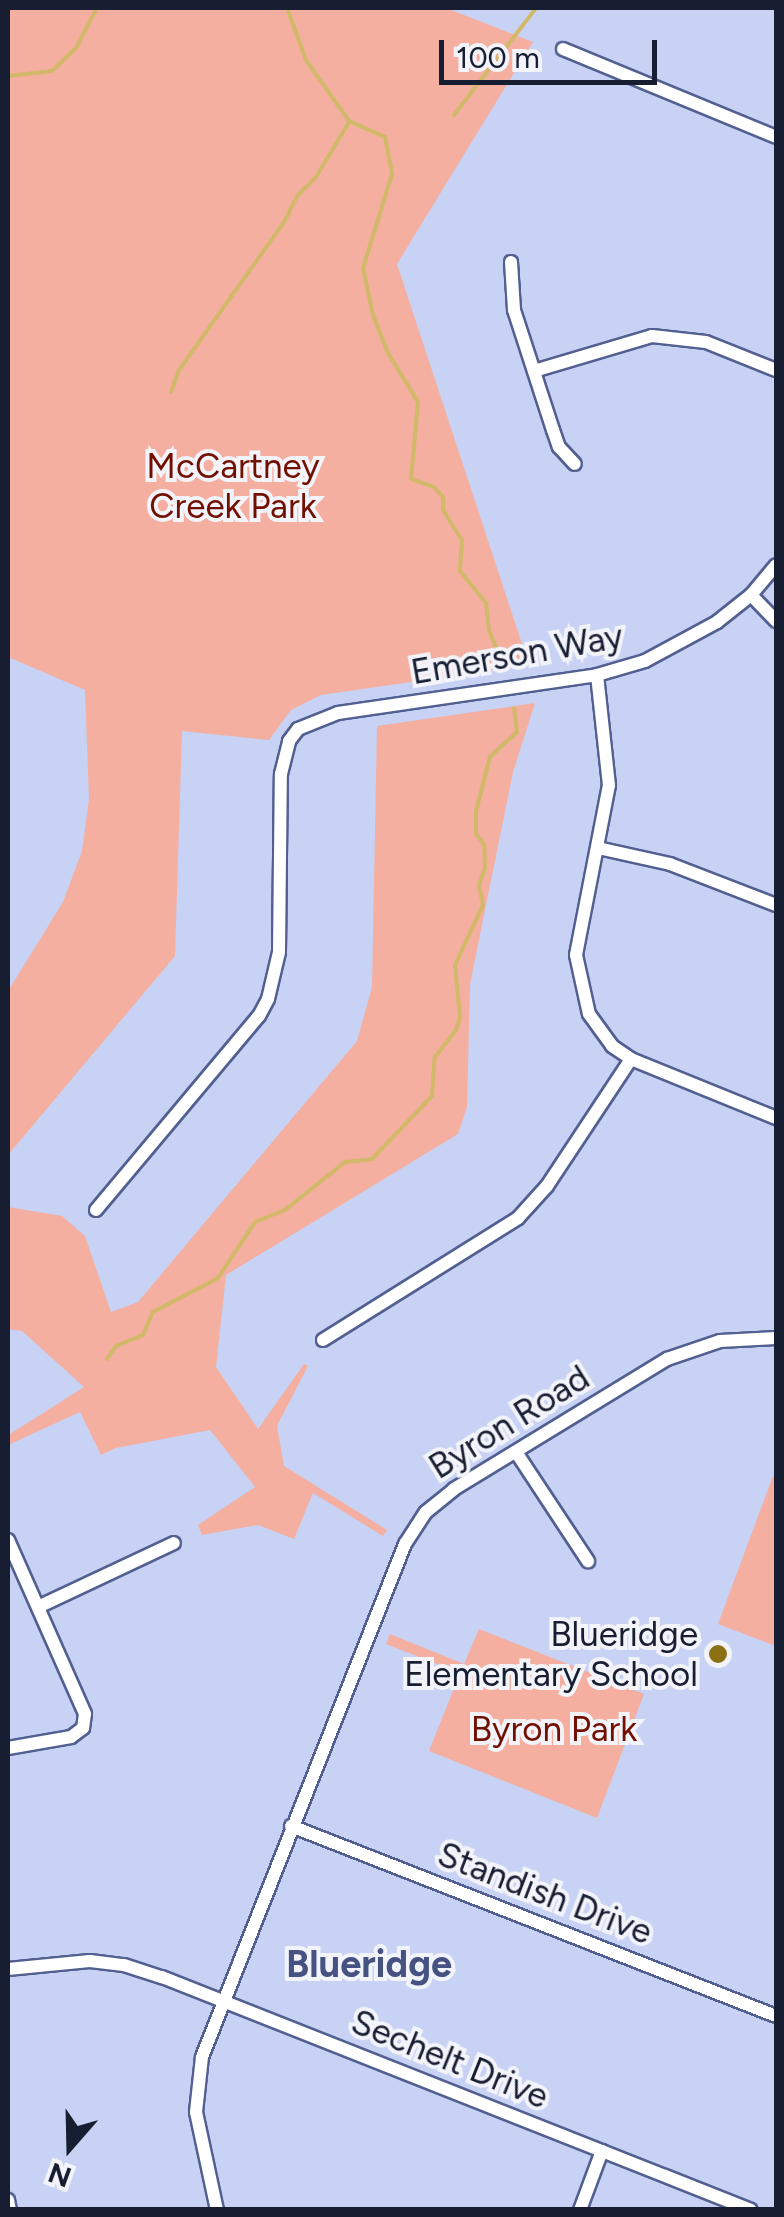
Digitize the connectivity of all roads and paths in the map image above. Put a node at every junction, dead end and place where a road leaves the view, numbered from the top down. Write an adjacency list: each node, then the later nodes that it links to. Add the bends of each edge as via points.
1 (563, 49): 2 (street)
2 (776, 137)
3 (511, 262): 5 (street, via 514,310)
4 (776, 370): 5 (street, via 706,342 652,336)
5 (534, 371): 6 (street, via 560,447)
6 (575, 464)
7 (776, 566): 8 (street, Emerson Way)
8 (752, 595): 9 (street); 10 (street, Emerson Way, via 684,644)
9 (776, 621)
10 (597, 675): 11 (street, via 610,764); 15 (street, Emerson Way, via 338,713 298,729 280,774 279,952 268,999)
11 (598, 848): 12 (street, via 670,864); 13 (street, via 578,976 599,1030)
12 (776, 905)
13 (631, 1060): 14 (street); 17 (street, via 518,1218)
14 (776, 1118)
15 (96, 1210)
16 (776, 1338): 18 (street, Byron Road, via 692,1348)
17 (324, 1340)
18 (516, 1452): 21 (street); 24 (street, Byron Road, via 440,1500 405,1544)
19 (8, 1540): 22 (street)
20 (174, 1543): 22 (street)
21 (588, 1561)
22 (38, 1606): 23 (street, via 81,1698 83,1728)
23 (8, 1748)
24 (291, 1826): 26 (street, Byron Road); 27 (street, Standish Drive)
25 (8, 1970): 26 (street, Sechelt Drive, via 90,1960 124,1964)
26 (223, 2001): 28 (street, Sechelt Drive); 31 (street, Byron Road, via 196,2088)
27 (776, 2016)
28 (602, 2151): 32 (street); 33 (street, Sechelt Drive)
29 (8, 2200): 30 (street)
30 (10, 2210)
31 (217, 2210)
32 (580, 2210)
33 (751, 2210)

